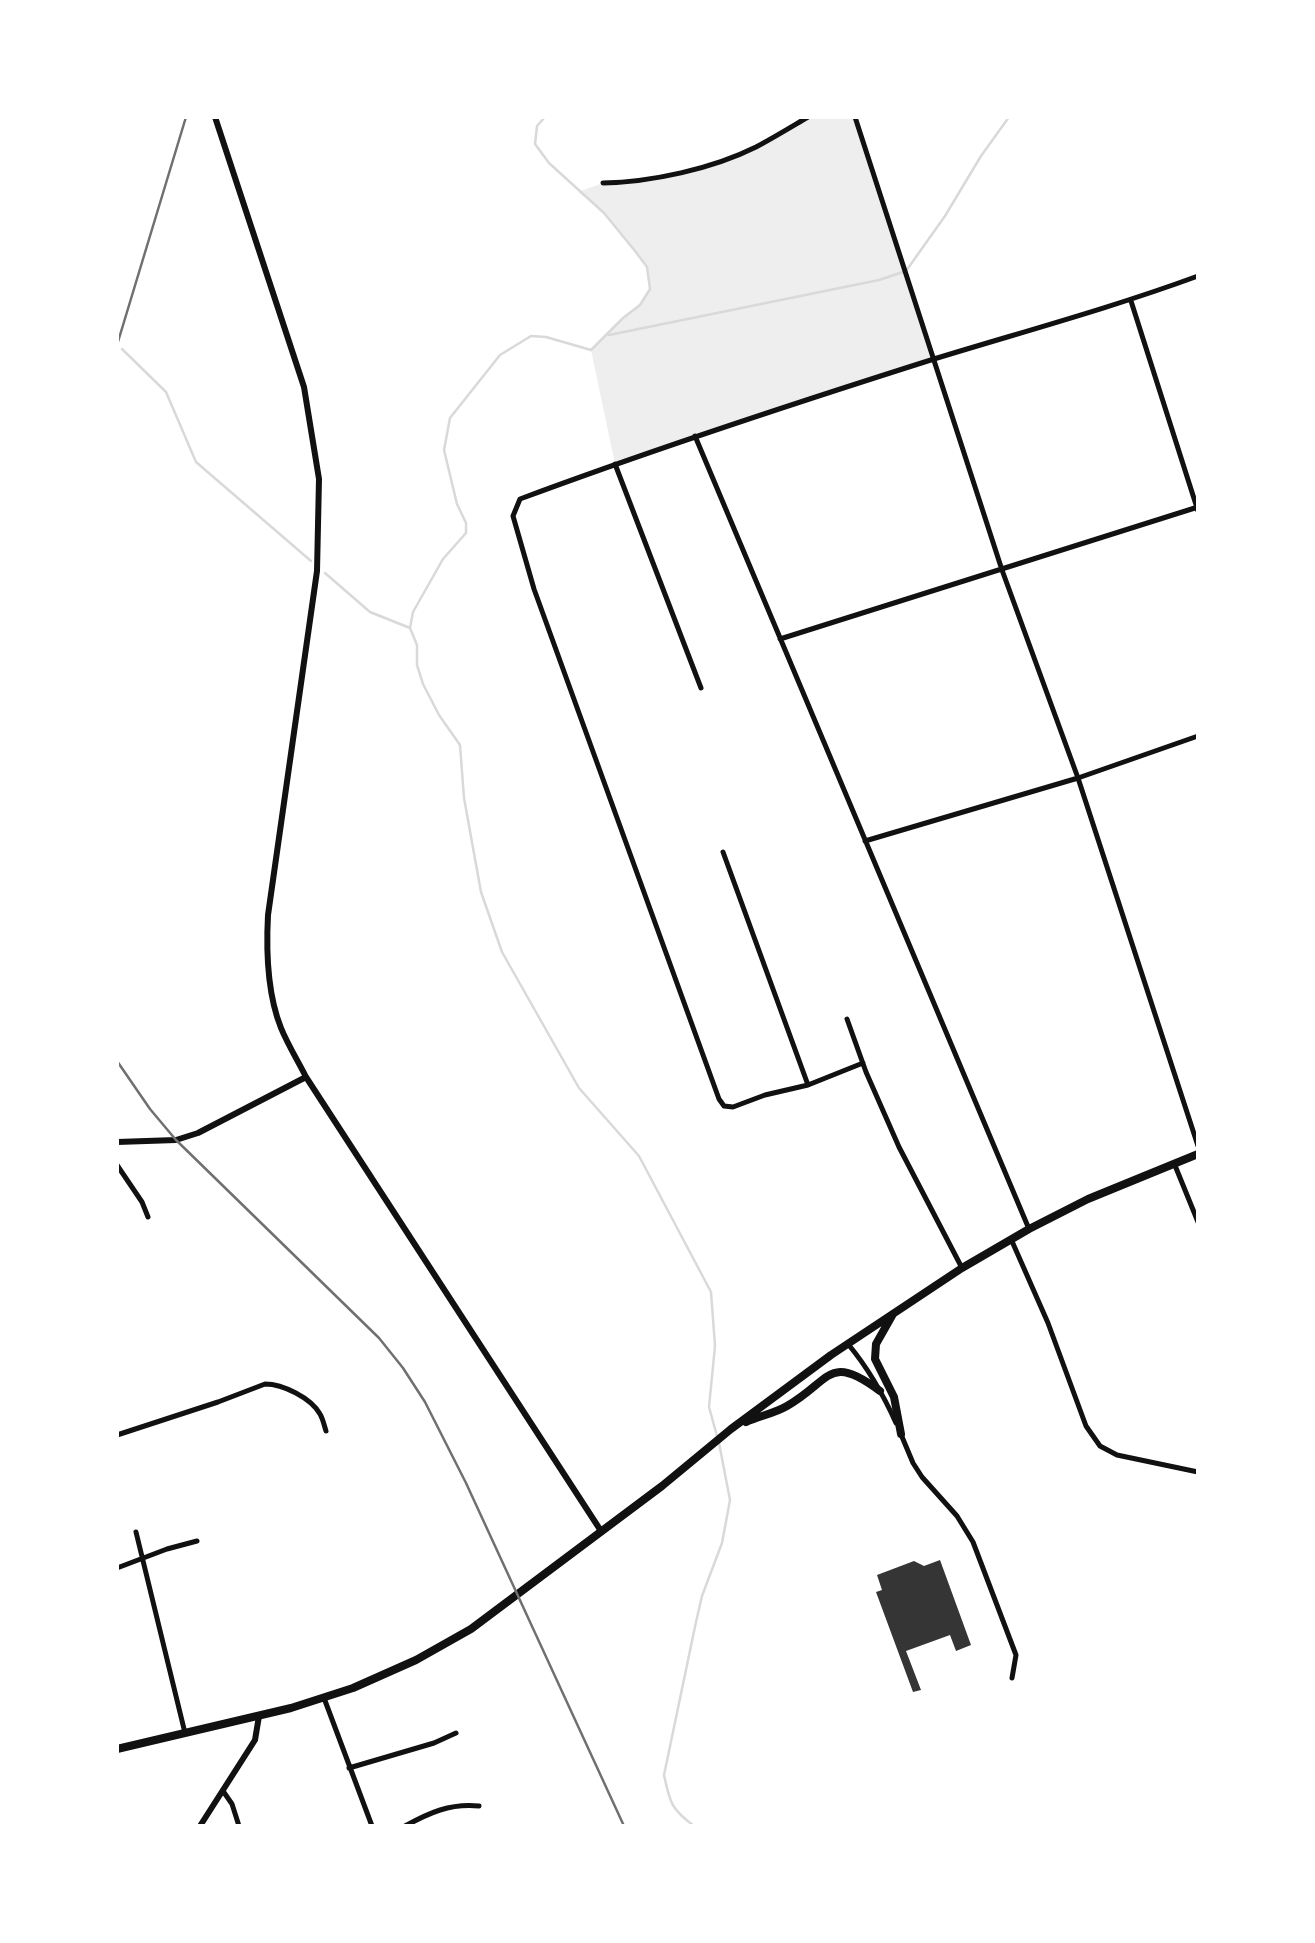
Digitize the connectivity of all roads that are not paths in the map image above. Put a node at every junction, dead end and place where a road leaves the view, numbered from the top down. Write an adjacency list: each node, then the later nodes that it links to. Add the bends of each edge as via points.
1 (215, 117): 20 (street, via 304,387 319,479 316,582 267,933 277,1015)
2 (808, 117): 4 (street, via 738,155 657,178)
3 (855, 117): 7 (street)
4 (603, 183)
5 (1198, 276): 6 (street)
6 (1131, 301): 7 (street); 10 (street)
7 (935, 359): 8 (street); 11 (street)
8 (695, 436): 9 (street); 12 (street)
9 (615, 464): 13 (street); 21 (street, via 520,499 513,516 534,589 724,1106)
10 (1197, 508): 11 (street)
11 (1002, 570): 12 (street); 15 (street)
12 (780, 639): 16 (street)
13 (701, 688)
14 (1198, 736): 15 (street)
15 (1078, 778): 16 (street); 23 (street)
16 (865, 841): 29 (street)
17 (723, 852): 21 (street)
18 (847, 1019): 19 (street)
19 (863, 1063): 21 (street); 31 (street, via 899,1147)
20 (306, 1077): 22 (street, via 198,1133 176,1140); 40 (street)
21 (808, 1085)
22 (117, 1142)
23 (1198, 1146)
24 (1198, 1154): 25 (main road)
25 (1174, 1163): 28 (street); 29 (main road)
26 (117, 1165): 27 (street)
27 (148, 1217)
28 (1198, 1222)
29 (1029, 1229): 30 (main road)
30 (1011, 1239): 31 (main road); 39 (street, via 1092,1437 1117,1455)
31 (962, 1268): 32 (main road)
32 (895, 1311): 33 (main road); 38 (main road, via 876,1344 875,1359 894,1397)
33 (848, 1344): 34 (street); 35 (main road)
34 (880, 1391): 35 (main road, via 859,1376 832,1373 789,1405); 38 (street)
35 (764, 1410): 40 (main road, via 731,1429)
36 (327, 1431): 37 (street, via 312,1405 265,1384)
37 (117, 1434)
38 (901, 1434): 45 (street, via 917,1470 974,1542 1016,1655)
39 (1198, 1472)
40 (601, 1531): 46 (main road, via 471,1629 398,1669)
41 (136, 1532): 43 (street)
42 (197, 1541): 43 (street)
43 (144, 1559): 44 (street); 48 (street)
44 (117, 1568)
45 (1012, 1678)
46 (324, 1698): 47 (main road); 51 (street)
47 (259, 1716): 48 (main road); 52 (street, via 255,1740)
48 (185, 1733): 50 (main road)
49 (456, 1733): 51 (street)
50 (117, 1749)
51 (349, 1768): 56 (street)
52 (223, 1791): 54 (street); 55 (street)
53 (479, 1806): 57 (street, via 434,1810)
54 (200, 1826)
55 (239, 1826)
56 (372, 1826)
57 (405, 1826)

